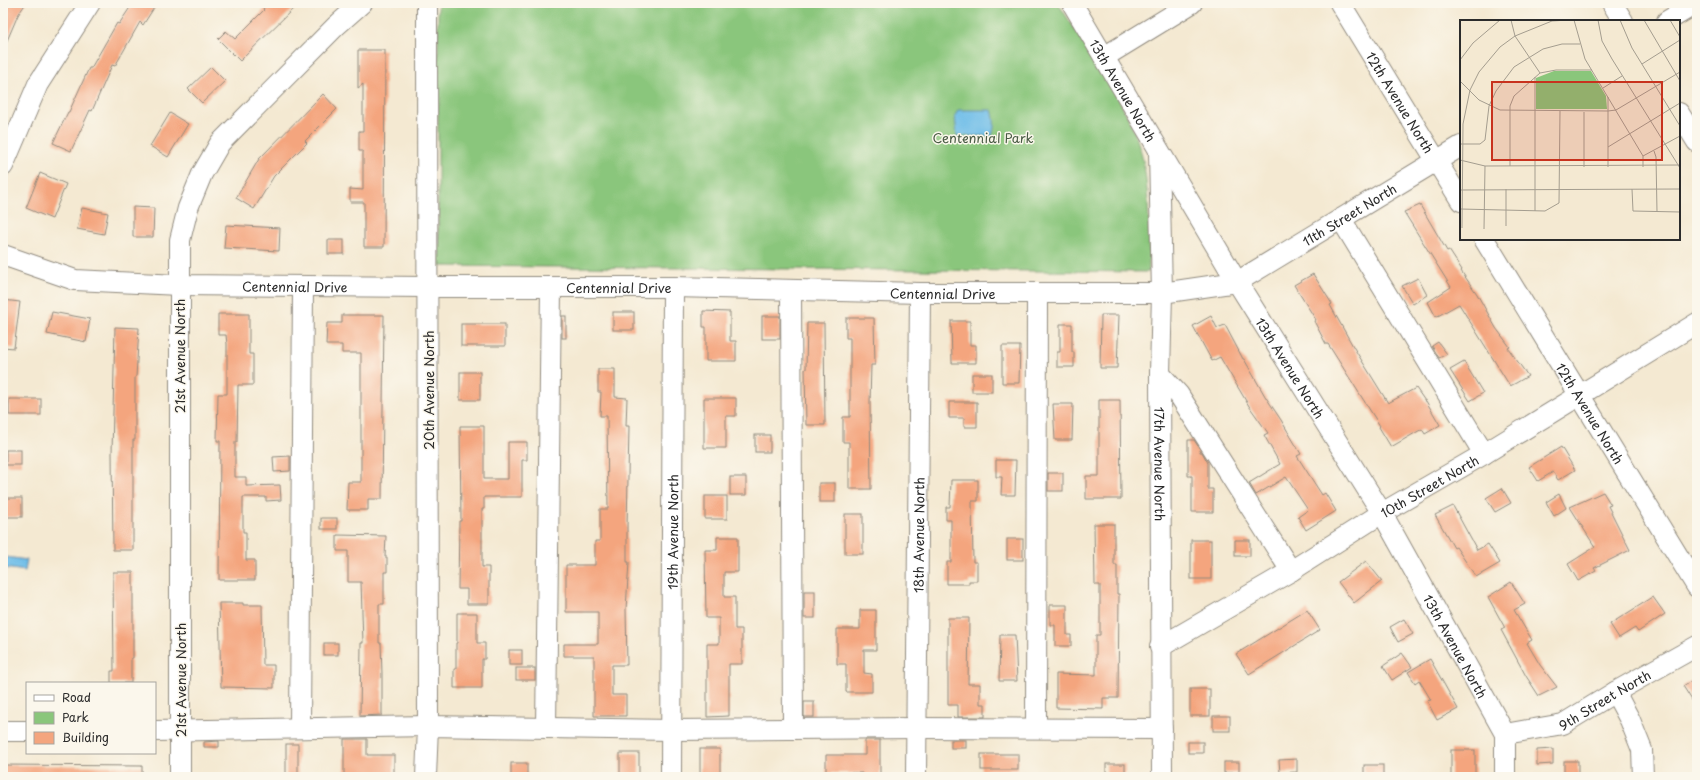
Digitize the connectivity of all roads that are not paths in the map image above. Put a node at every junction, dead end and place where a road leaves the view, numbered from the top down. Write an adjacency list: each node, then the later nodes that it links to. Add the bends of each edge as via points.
1 (90, 3): 17 (street, via 38,84)
2 (362, 3): 23 (street, 21st Avenue North, via 220,143 202,174 188,208 180,240)
3 (427, 3): 25 (street, 20th Avenue North)
4 (1072, 3): 11 (street, 13th Avenue North)
5 (1192, 3): 11 (street)
6 (1340, 3): 16 (street, 12th Avenue North)
7 (1612, 3): 9 (street)
8 (1697, 3): 10 (street)
9 (1622, 20)
10 (1669, 20)
11 (1104, 57): 15 (street, 13th Avenue North)
12 (1680, 115): 13 (street)
13 (1697, 142)
14 (1460, 147): 16 (street, 11th Street North)
15 (1159, 150): 22 (street, 13th Avenue North); 31 (street, 17th Avenue North)
16 (1437, 161): 18 (street, 12th Avenue North); 19 (street, 11th Street North)
17 (3, 166)
18 (1460, 199)
19 (1341, 219): 22 (street, 11th Street North); 35 (street)
20 (1485, 240): 34 (street, 12th Avenue North)
21 (3, 255): 23 (street, Centennial Drive, via 75,280)
22 (1237, 282): 31 (street, Centennial Drive); 36 (street, 13th Avenue North)
23 (179, 285): 24 (street, Centennial Drive); 49 (street, 21st Avenue North)
24 (303, 286): 25 (street, Centennial Drive); 43 (street)
25 (428, 287): 26 (street, Centennial Drive); 42 (street, 20th Avenue North)
26 (551, 287): 27 (street, Centennial Drive); 44 (street)
27 (673, 287): 28 (street, Centennial Drive); 50 (street, 19th Avenue North)
28 (791, 290): 29 (street, Centennial Drive); 47 (street)
29 (920, 293): 30 (street, Centennial Drive); 45 (street, 18th Avenue North)
30 (1037, 293): 31 (street, Centennial Drive); 46 (street)
31 (1162, 293): 33 (street, 17th Avenue North)
32 (1697, 323): 34 (street, 10th Street North)
33 (1160, 374): 37 (street, via 1180,395); 40 (street, 17th Avenue North)
34 (1580, 395): 35 (street, 10th Street North); 38 (street, 12th Avenue North)
35 (1484, 454): 36 (street, 10th Street North)
36 (1382, 513): 37 (street, 10th Street North); 54 (street, 13th Avenue North)
37 (1291, 571): 40 (street, 10th Street North)
38 (1697, 587)
39 (1697, 646): 41 (street, 9th Street North)
40 (1160, 648): 48 (street, 17th Avenue North)
41 (1614, 692): 54 (street, 9th Street North, via 1563,724); 61 (street, via 1630,720 1642,750)
42 (428, 726): 43 (street); 44 (street); 56 (street, 20th Avenue North)
43 (300, 728): 49 (street)
44 (546, 728): 50 (street)
45 (917, 728): 46 (street); 47 (street); 58 (street, 18th Avenue North)
46 (1036, 728): 48 (street)
47 (793, 729): 50 (street)
48 (1162, 729): 59 (street, 17th Avenue North)
49 (180, 730): 52 (street); 55 (street, 21st Avenue North)
50 (671, 730): 57 (street, 19th Avenue North)
51 (26, 731): 53 (street)
52 (156, 731)
53 (3, 732)
54 (1505, 734): 60 (street)
55 (180, 777)
56 (426, 777)
57 (671, 777)
58 (916, 777)
59 (1162, 777)
60 (1505, 777)
61 (1643, 777)

